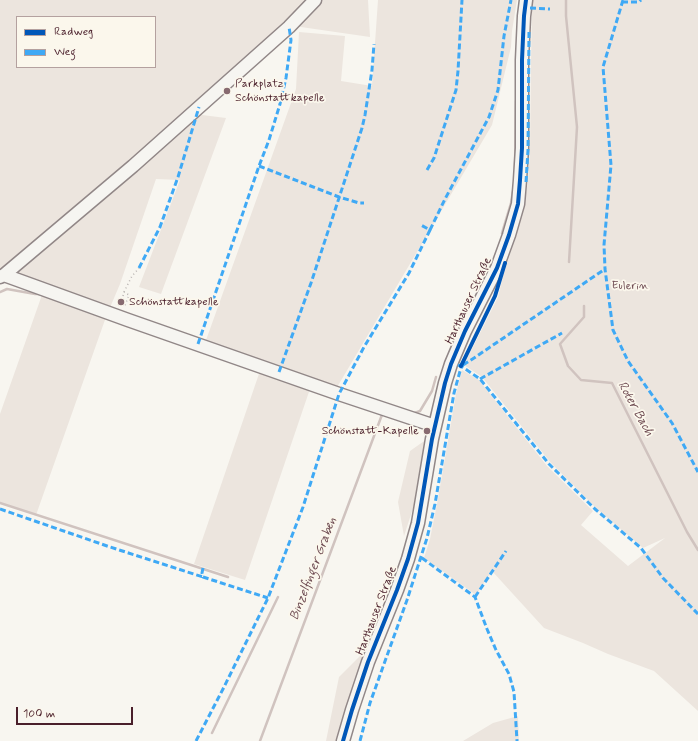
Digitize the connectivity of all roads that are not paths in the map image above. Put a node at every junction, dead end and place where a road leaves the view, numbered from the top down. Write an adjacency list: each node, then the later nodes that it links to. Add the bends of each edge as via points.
1 (315, 0): 3 (street, via 289,27 133,166)
2 (526, 0): 4 (street, Harthauser Straße, via 518,204 497,268 451,364)
3 (2, 276): 4 (street)
4 (435, 426): 5 (street, Harthauser Straße, via 418,523 408,559 368,662)
5 (343, 741)

